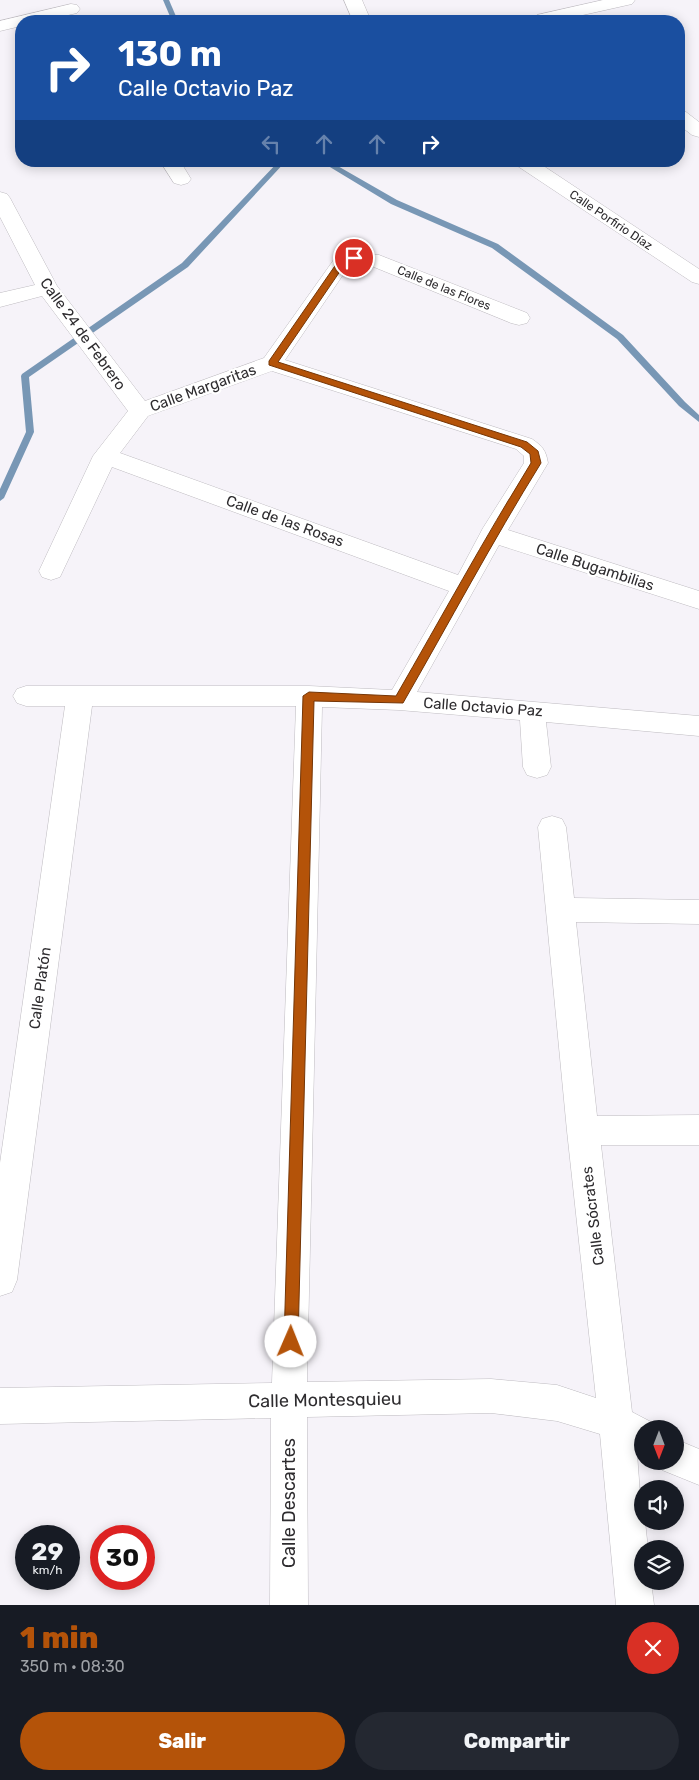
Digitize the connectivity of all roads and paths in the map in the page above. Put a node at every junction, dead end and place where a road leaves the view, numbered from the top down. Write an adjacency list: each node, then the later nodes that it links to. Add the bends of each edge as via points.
1 (353, 0): 6 (street)
2 (626, 0): 8 (street)
3 (530, 4): 7 (street)
4 (72, 10): 5 (street)
5 (50, 15)
6 (359, 15)
7 (540, 15)
8 (565, 15)
9 (15, 23): 10 (street)
10 (0, 26)
11 (685, 120): 12 (street)
12 (699, 131)
13 (174, 167): 15 (street)
14 (533, 167): 17 (street, Calle Porfirio Díaz)
15 (182, 179)
16 (0, 198): 18 (street, Calle 24 de Febrero)
17 (699, 278)
18 (47, 288): 19 (street); 22 (street, Calle 24 de Febrero)
19 (0, 300)
20 (519, 318): 21 (street, Calle de las Flores, via 372,259 354,258 342,262)
21 (272, 363): 22 (street, Calle Margaritas); 24 (street, Calle Margaritas, via 524,444 535,453 536,463)
22 (140, 411): 23 (street)
23 (105, 456): 25 (street); 26 (street, Calle de las Rosas)
24 (492, 534): 26 (street, Calle Margaritas); 27 (street, Calle Bugambilias)
25 (51, 571)
26 (465, 587): 31 (street, Calle Margaritas)
27 (699, 600)
28 (26, 696): 29 (street, Calle Octavio Paz)
29 (80, 696): 30 (street, Calle Octavio Paz); 40 (street, Calle Platón)
30 (309, 696): 31 (street, Calle Octavio Paz); 41 (street, Calle Descartes)
31 (399, 700): 32 (street, Calle Octavio Paz)
32 (532, 711): 33 (street, Calle Octavio Paz); 34 (street)
33 (699, 726)
34 (538, 767)
35 (552, 827): 36 (street, Calle Sócrates)
36 (562, 910): 37 (street); 39 (street, Calle Sócrates)
37 (699, 912)
38 (699, 1130): 39 (street)
39 (583, 1131): 43 (street, Calle Sócrates)
40 (0, 1280)
41 (290, 1400): 42 (street, Calle Montesquieu); 43 (street, Calle Montesquieu, via 490,1396 556,1403); 46 (street, Calle Descartes)
42 (0, 1406)
43 (629, 1430): 47 (street, Calle Sócrates)
44 (684, 1461): 45 (street)
45 (699, 1467)
46 (289, 1605)
47 (635, 1605)

